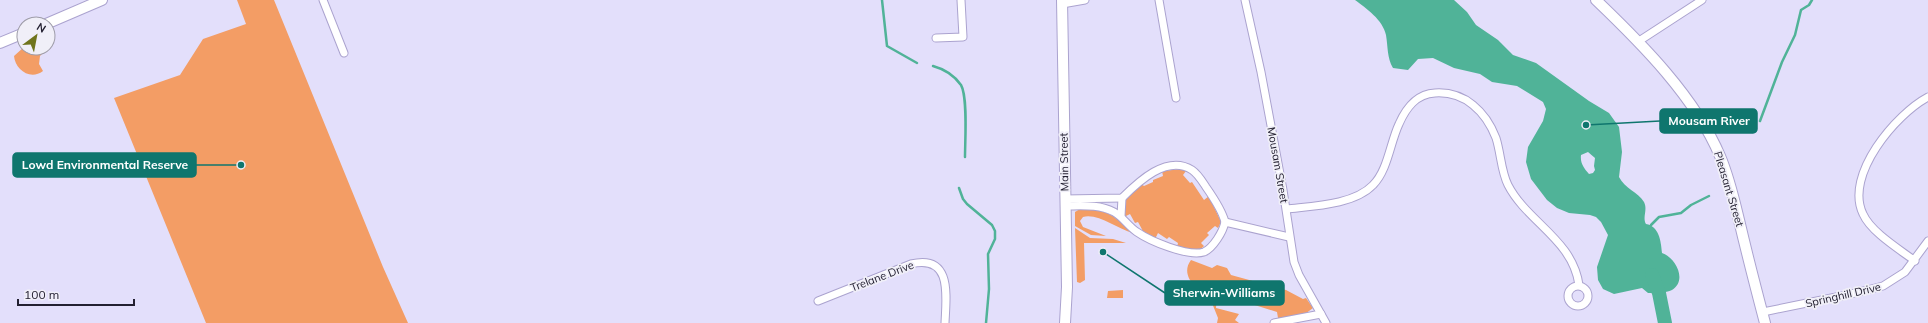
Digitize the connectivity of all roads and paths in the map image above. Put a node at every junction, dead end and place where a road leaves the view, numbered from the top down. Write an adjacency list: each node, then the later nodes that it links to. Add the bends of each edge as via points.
1 (102, 0): 10 (main road)
2 (323, 0): 15 (street)
3 (961, 0): 12 (street, via 963,37)
4 (1085, 0): 9 (street)
5 (1158, 0): 17 (street)
6 (1245, 0): 20 (street, Mousam Street)
7 (1596, 0): 13 (main road, Pleasant Street)
8 (1702, 0): 13 (street)
9 (1062, 2): 19 (main road, Main Street)
10 (56, 20)
11 (16, 36): 14 (main road)
12 (936, 38)
13 (1639, 41): 28 (main road, Pleasant Street, via 1683,95 1717,150 1728,180)
14 (0, 43)
15 (344, 53)
16 (1928, 97): 25 (street, via 1908,111 1883,138 1864,170 1859,194 1862,214 1868,222)
17 (1176, 98)
18 (1122, 198): 19 (street); 21 (street); 22 (street, via 1154,172 1173,167 1186,168 1200,178)
19 (1065, 203): 21 (street, via 1097,207); 31 (main road, Main Street)
20 (1287, 209): 23 (street, Mousam Street); 26 (street, via 1341,201 1373,186 1407,108 1420,97 1444,93 1466,100 1481,111 1496,139 1504,176 1509,186 1571,259)
21 (1121, 216): 22 (street, via 1136,231 1149,239 1198,253 1210,248)
22 (1225, 222): 23 (street)
23 (1290, 237): 29 (street, Mousam Street, via 1294,262)
24 (1928, 240): 25 (street, Springhill Drive)
25 (1915, 261): 28 (street, Springhill Drive, via 1901,275 1883,286)
26 (1579, 285)
27 (818, 301): 30 (street, Trelane Drive, via 907,265 926,263 937,268 944,276)
28 (1763, 312): 34 (main road, Pleasant Street)
29 (1321, 314): 32 (street); 33 (street, Mousam Street)
30 (945, 323)
31 (1065, 323)
32 (1274, 323)
33 (1326, 323)
34 (1766, 323)

